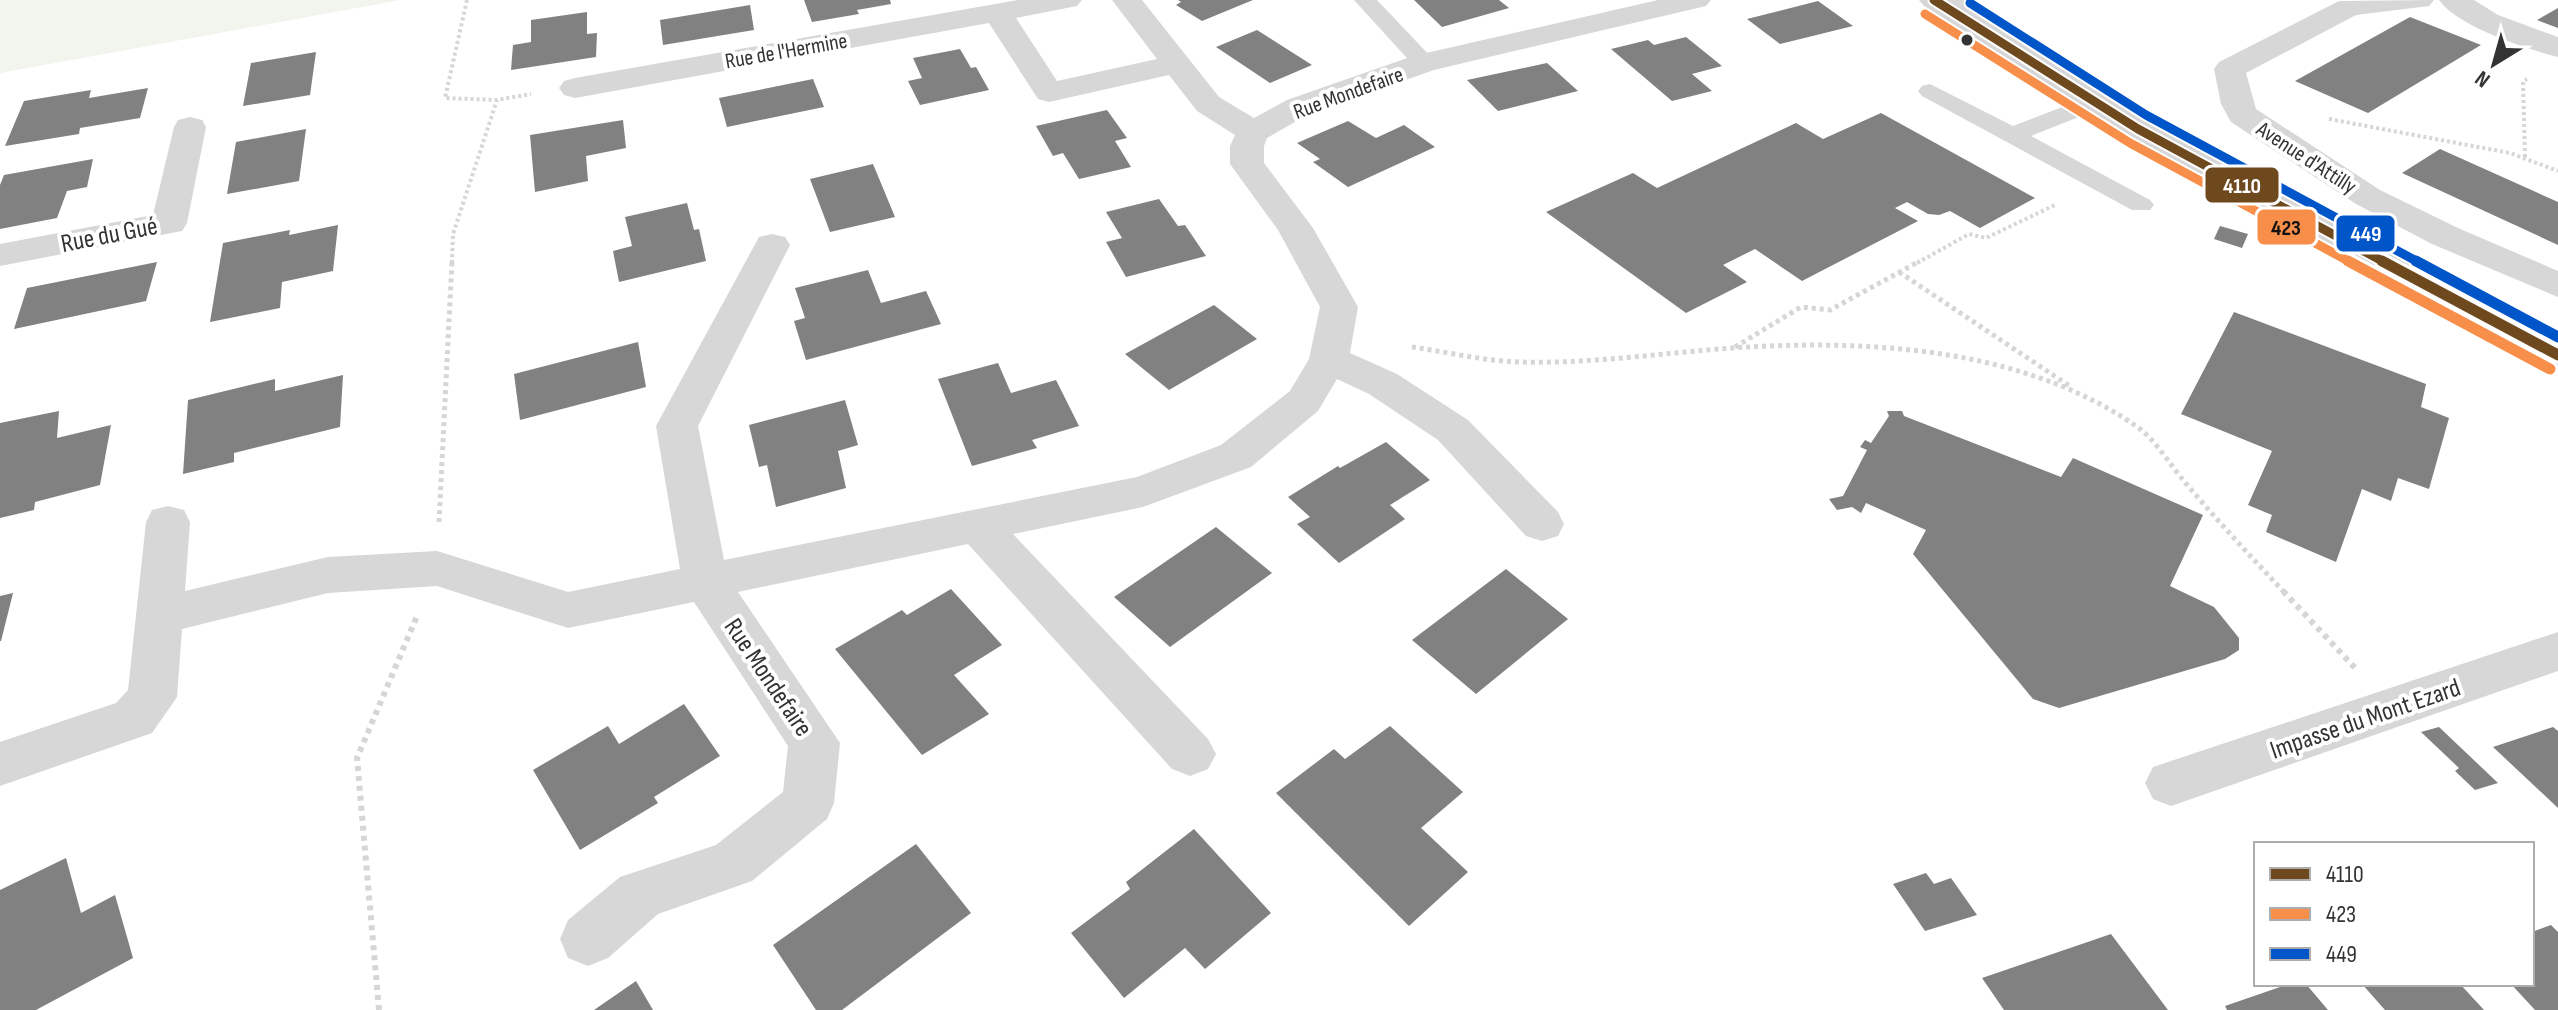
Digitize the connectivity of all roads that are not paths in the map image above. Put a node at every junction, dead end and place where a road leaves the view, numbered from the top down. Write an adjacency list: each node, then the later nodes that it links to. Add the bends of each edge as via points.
1 (1067, 0): 9 (street, Rue de l'Hermine)
2 (1127, 0): 12 (street)
3 (1365, 0): 11 (lane)
4 (1695, 0): 11 (street, Rue Mondefaire)
5 (1999, 0): 8 (street)
6 (2419, 0): 22 (street, Avenue d'Attilly, via 2349,7 2230,69 2237,104 2243,115 2368,197)
7 (2454, 0): 10 (street, via 2487,21)
8 (1954, 6): 15 (street)
9 (998, 13): 12 (street, via 1049,92); 13 (street, Rue de l'Hermine)
10 (2558, 48)
11 (1424, 63): 17 (street, Rue Mondefaire, via 1298,107)
12 (1177, 64): 17 (street, via 1208,104)
13 (575, 88)
14 (1930, 91): 18 (lane)
15 (2096, 102): 18 (lane); 24 (street)
16 (190, 127): 21 (street, Rue du Gué, via 169,223)
17 (1253, 132): 23 (street, via 1247,164 1295,228 1339,307)
18 (2012, 135): 19 (lane)
19 (2141, 205)
20 (772, 245): 28 (street, Rue Mondefaire, via 677,426)
21 (0, 255)
22 (2558, 285)
23 (1333, 346): 26 (street, via 1453,430); 27 (street, Rue Mondefaire, via 1304,401 1236,456 1143,491)
24 (2558, 355)
25 (168, 522): 29 (street)
26 (1542, 524)
27 (977, 525): 28 (street, Rue Mondefaire); 31 (street)
28 (705, 581): 29 (street, Rue Mondefaire, via 568,610 437,568 328,575); 34 (street, Rue Mondefaire, via 814,743 808,803 733,864 640,895)
29 (159, 616): 32 (street, via 152,697 134,718)
30 (2558, 651): 33 (street, Impasse du Mont Ezard)
31 (1190, 754)
32 (0, 764)
33 (2171, 783)
34 (588, 939)

